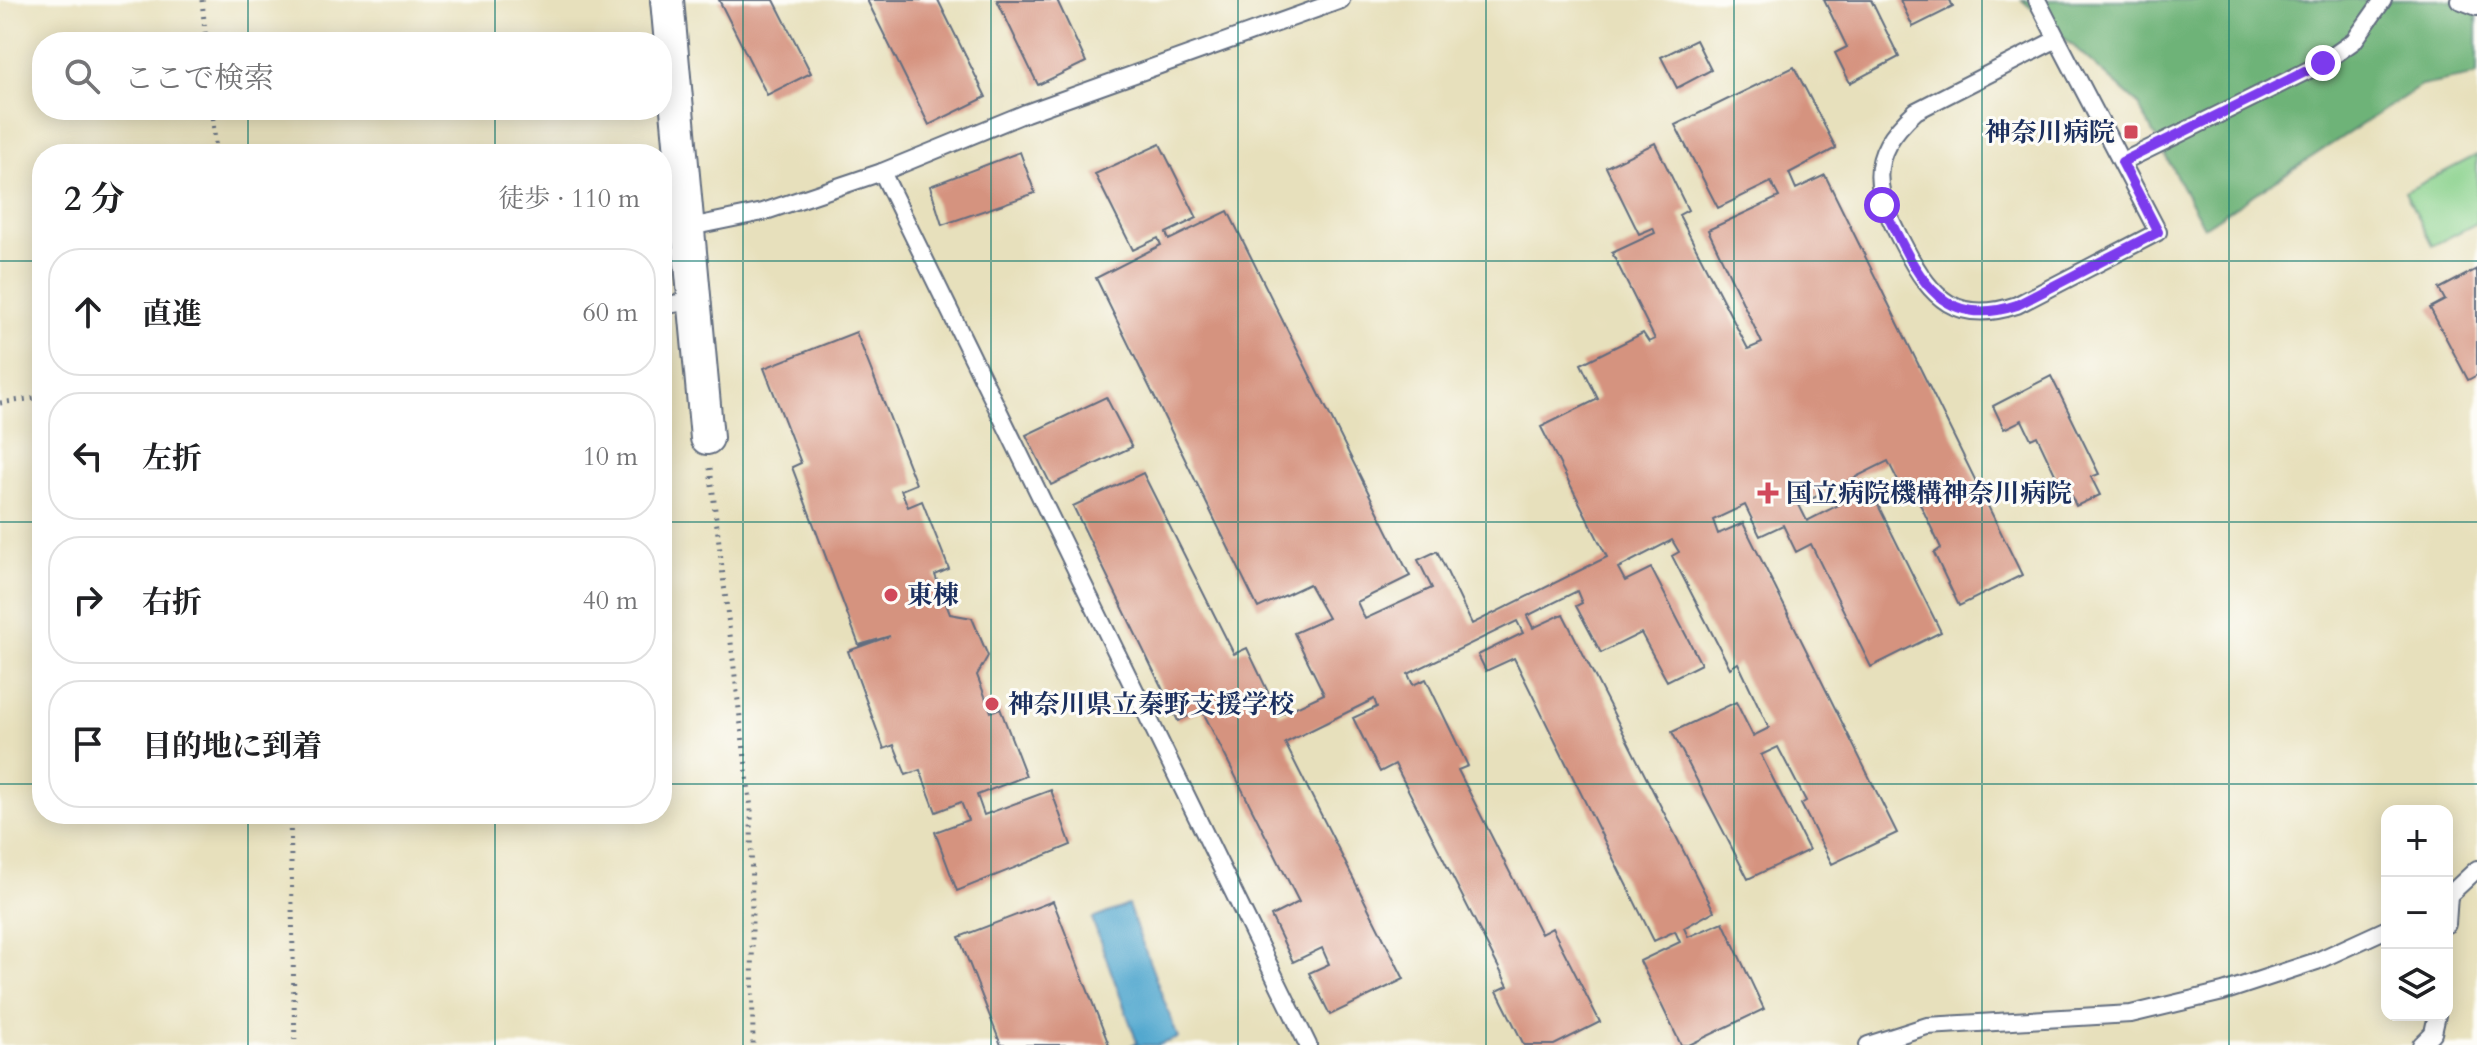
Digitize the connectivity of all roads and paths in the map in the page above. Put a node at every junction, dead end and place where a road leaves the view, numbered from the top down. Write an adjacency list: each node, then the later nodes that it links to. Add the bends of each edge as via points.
1 (202, 0): 8 (path)
2 (667, 0): 9 (street)
3 (1341, 0): 15 (lane, via 1026,113)
4 (2037, 0): 10 (lane)
5 (2383, 0): 14 (lane, via 2354,41 2323,63)
6 (2459, 0): 7 (lane)
7 (2477, 7)
8 (205, 32)
9 (670, 32)
10 (2057, 39): 14 (lane); 14 (lane, via 1916,111 1899,126 1881,163 1882,205 1922,280 1942,301 1966,312 1992,313 2158,232)
11 (672, 49): 16 (street)
12 (213, 120): 13 (path)
13 (215, 144)
14 (2122, 162)
15 (882, 172): 16 (lane, via 763,212); 29 (lane)
16 (690, 227): 17 (street)
17 (696, 300): 18 (lane); 21 (street)
18 (672, 304)
19 (32, 398): 20 (path)
20 (0, 403)
21 (707, 438): 28 (path, via 751,809)
22 (290, 824): 27 (path)
23 (2477, 869): 24 (lane)
24 (2453, 891)
25 (2381, 932): 30 (lane, via 2303,966 2146,1010 1927,1026)
26 (2436, 1021): 31 (lane)
27 (295, 1045)
28 (753, 1045)
29 (1308, 1045)
30 (1868, 1045)
31 (2421, 1045)

